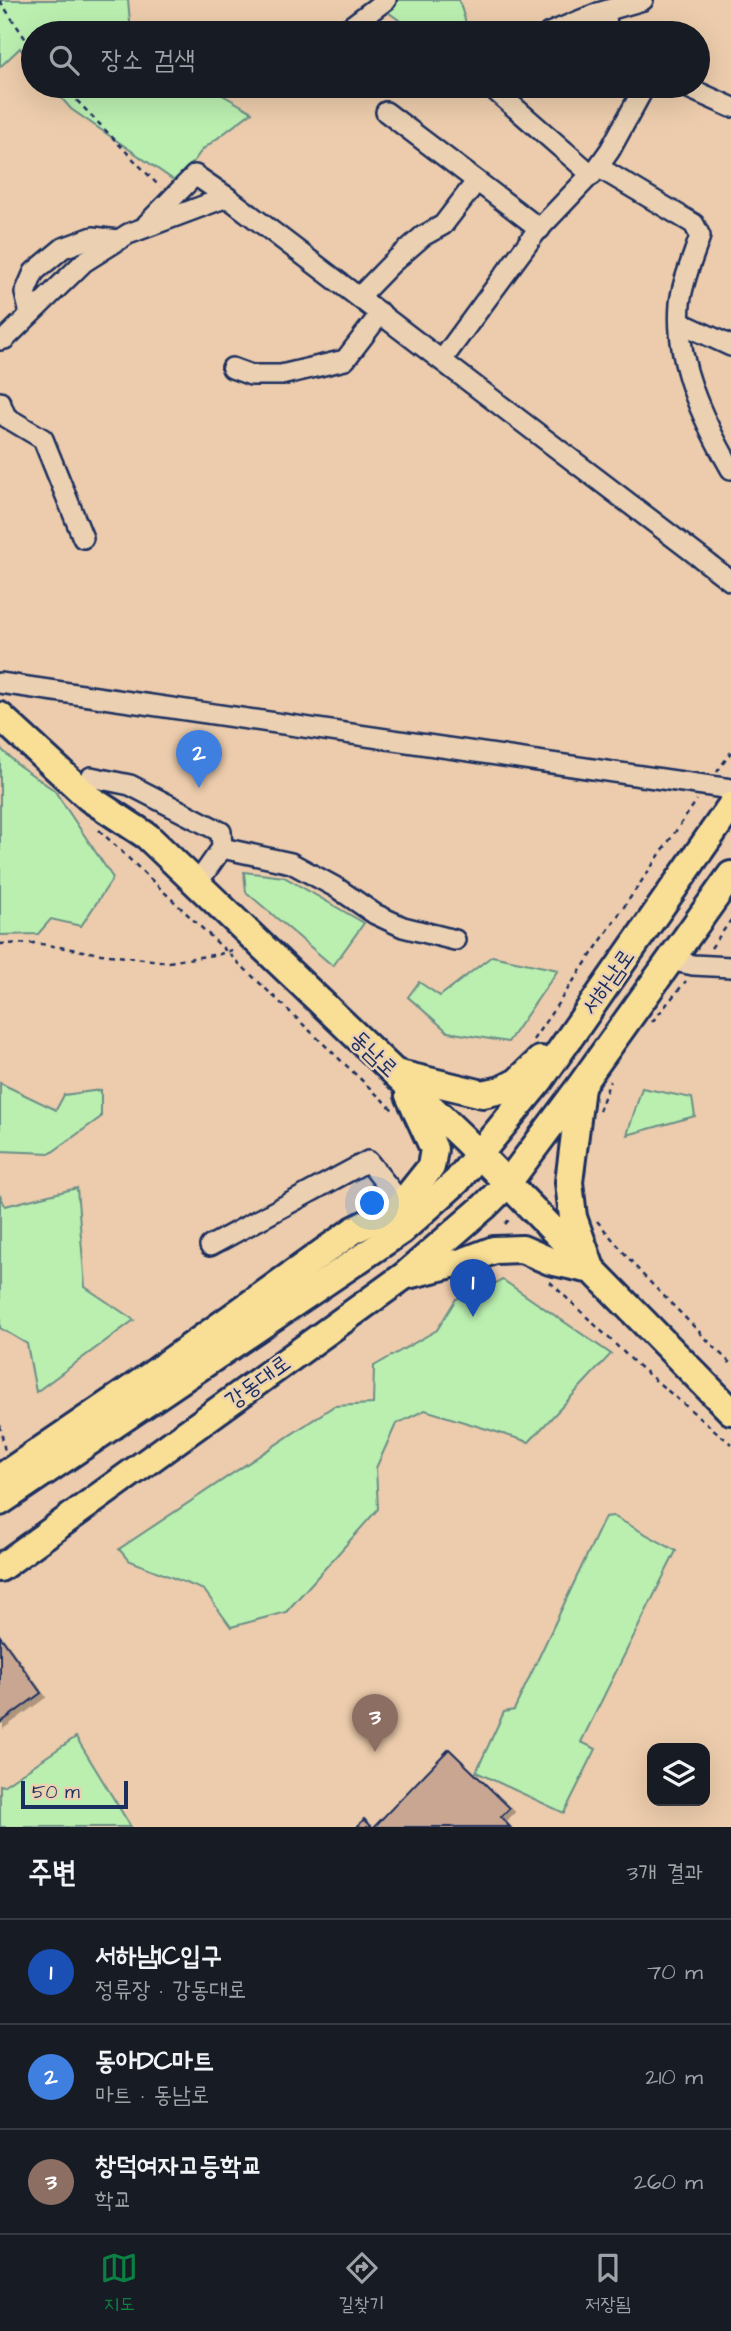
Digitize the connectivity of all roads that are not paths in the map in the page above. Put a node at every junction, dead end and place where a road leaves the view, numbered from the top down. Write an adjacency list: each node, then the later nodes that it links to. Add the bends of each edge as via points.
1 (386, 0): 4 (street)
2 (643, 0): 3 (street)
3 (599, 8): 5 (street)
4 (358, 21)
5 (573, 21)
6 (505, 98): 11 (street)
7 (638, 98): 11 (street)
8 (710, 98): 9 (street)
9 (731, 107)
10 (386, 112): 12 (street)
11 (595, 171): 15 (street); 20 (street, via 694,224 700,236 680,303)
12 (476, 182): 15 (street); 17 (street, via 443,225 423,236)
13 (227, 197): 14 (street); 14 (street, via 195,176); 17 (street)
14 (144, 228): 16 (street)
15 (540, 229): 23 (street)
16 (118, 240): 19 (street, via 84,262); 19 (street, via 93,237 63,248 34,272 24,293)
17 (359, 297): 18 (street)
18 (381, 313): 23 (street); 24 (street, via 345,360 281,375 251,375)
19 (30, 314): 21 (street)
20 (681, 323): 22 (street); 26 (street, via 681,355 711,434)
21 (0, 340)
22 (731, 346)
23 (442, 360): 28 (street)
24 (232, 368)
25 (0, 402): 27 (street, via 6,416 43,439)
26 (731, 469)
27 (83, 538)
28 (731, 581)
29 (0, 683): 32 (street)
30 (0, 716): 36 (main road, 동남로, via 89,798 147,836)
31 (91, 777): 34 (street, via 130,785 221,832)
32 (731, 789)
33 (731, 806): 40 (main road, 서하남로)
34 (222, 848): 36 (street); 37 (street, via 291,863 374,914 403,927)
35 (731, 875): 38 (main road, 서하남로)
36 (196, 886): 41 (main road, 동남로)
37 (455, 940)
38 (670, 960): 39 (street); 42 (main road, 서하남로)
39 (731, 967)
40 (571, 1035): 41 (main road, via 517,1082 501,1090 483,1094); 43 (main road, 서하남로)
41 (399, 1077): 43 (main road, 동남로); 45 (main road, via 434,1149 431,1167)
42 (581, 1085): 44 (main road, 서하남로); 47 (main road, via 569,1182 573,1217)
43 (480, 1156): 44 (main road, 동남로); 48 (main road, 강동대로, via 401,1231)
44 (507, 1184): 47 (main road, 동남로); 49 (main road, 강동대로)
45 (403, 1205): 46 (street, via 369,1161); 48 (main road); 51 (main road, via 354,1230)
46 (210, 1247)
47 (592, 1270): 49 (main road, via 522,1250 494,1250); 50 (main road, 동남로)
48 (338, 1274): 52 (main road, 강동대로)
49 (404, 1276): 53 (main road, 강동대로)
50 (731, 1411)
51 (0, 1478)
52 (0, 1502)
53 (0, 1568)

